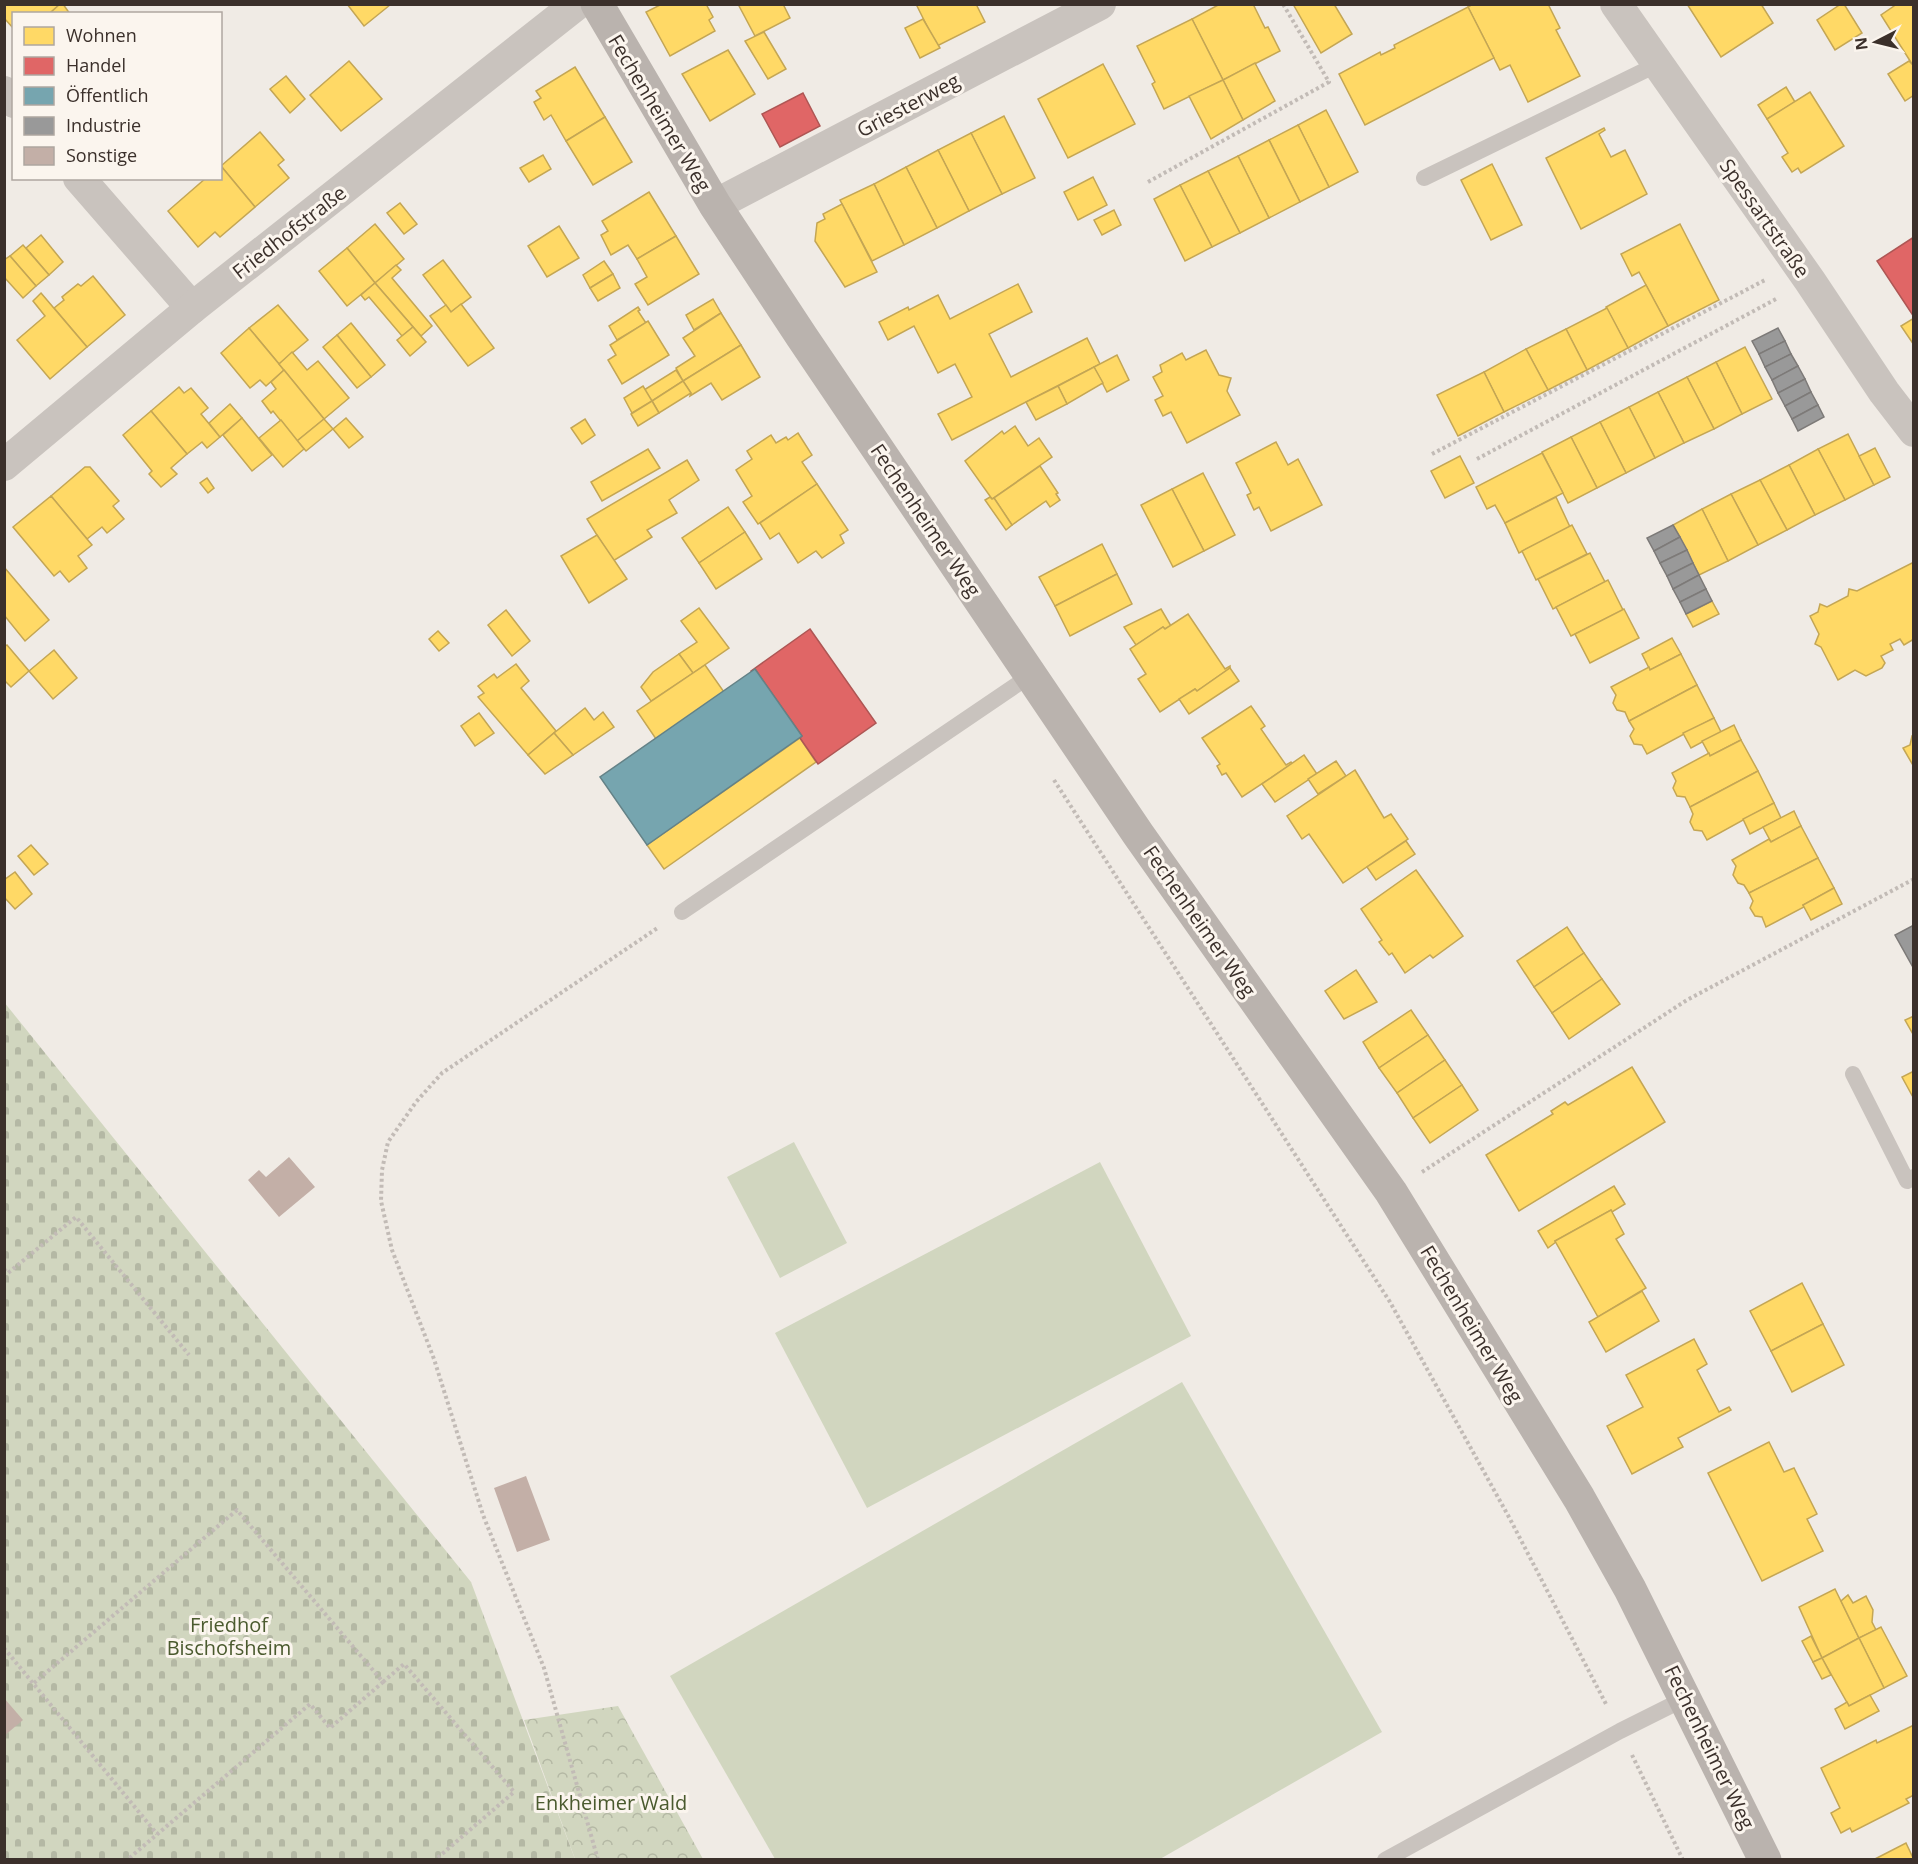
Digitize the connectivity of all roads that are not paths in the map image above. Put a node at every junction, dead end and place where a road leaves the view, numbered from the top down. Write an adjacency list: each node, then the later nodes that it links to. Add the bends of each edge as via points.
1 (577, 4): 9 (street, Friedhofstraße)
2 (597, 4): 8 (street, Fechenheimer Weg)
3 (1100, 4): 8 (street, Griesterweg)
4 (1616, 4): 5 (street, Spessartstraße)
5 (1658, 64): 6 (lane); 10 (street, Spessartstraße)
6 (1424, 178)
7 (82, 180): 9 (street)
8 (715, 205): 12 (street, Fechenheimer Weg)
9 (192, 308): 11 (street, Friedhofstraße)
10 (1914, 431)
11 (4, 465)
12 (1031, 675): 13 (lane); 16 (street, Fechenheimer Weg, via 1145,844 1391,1192 1579,1498)
13 (682, 912)
14 (1853, 1074): 15 (lane, via 1907,1181)
15 (1914, 1177)
16 (1686, 1698): 17 (lane); 18 (street, Fechenheimer Weg)
17 (1385, 1860)
18 (1765, 1860)

